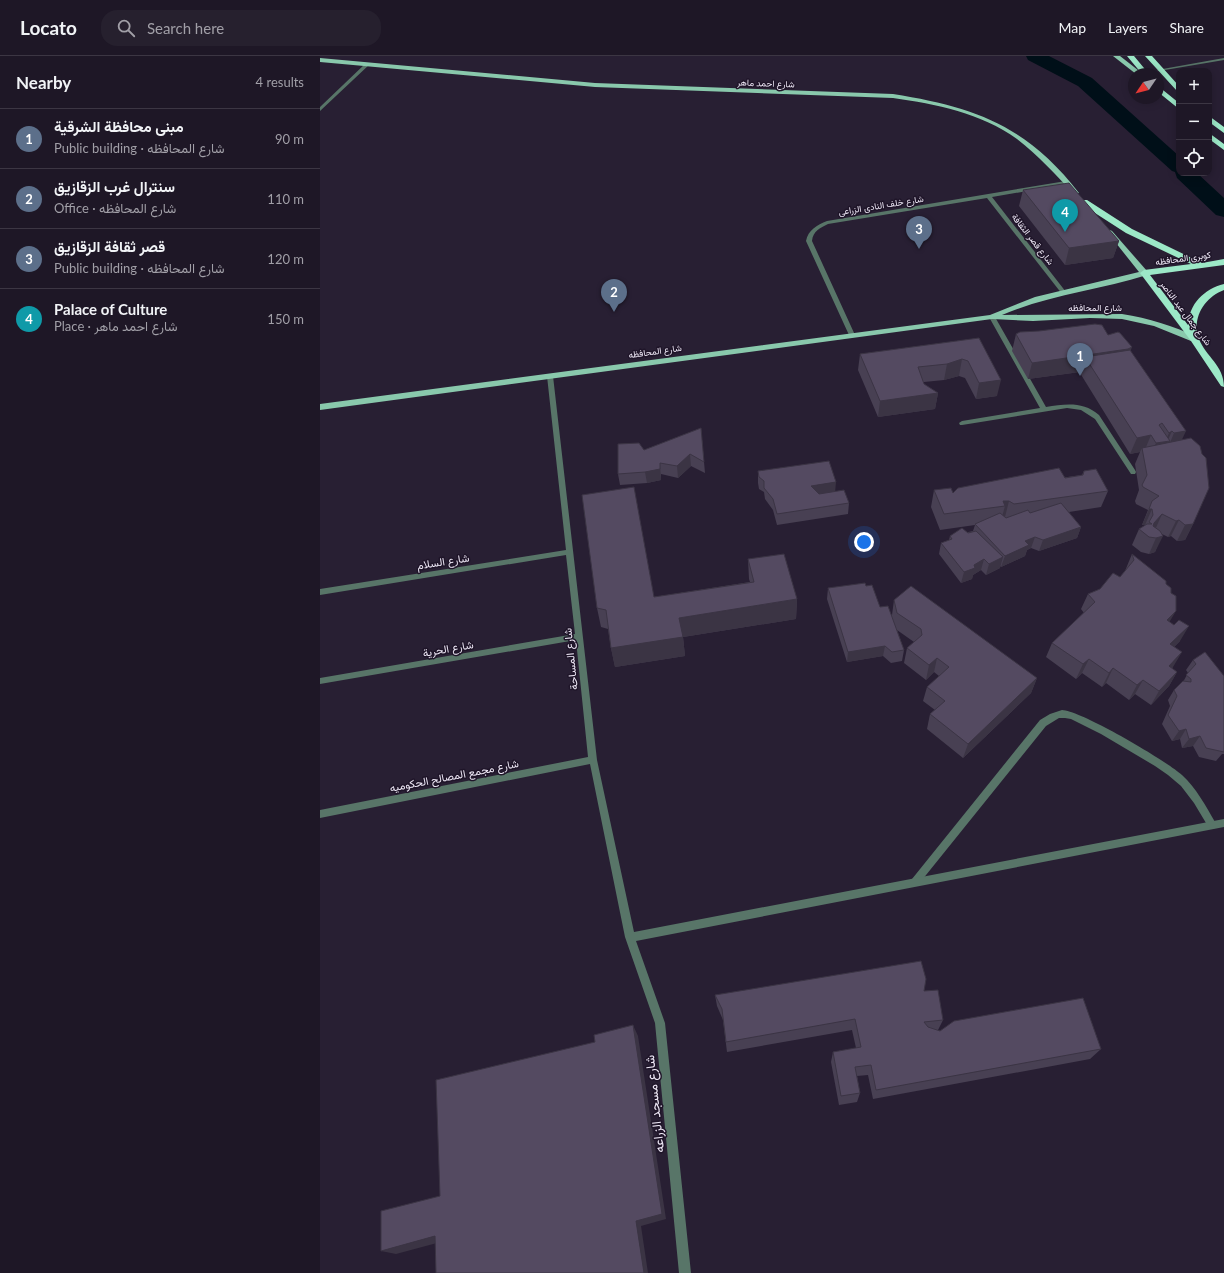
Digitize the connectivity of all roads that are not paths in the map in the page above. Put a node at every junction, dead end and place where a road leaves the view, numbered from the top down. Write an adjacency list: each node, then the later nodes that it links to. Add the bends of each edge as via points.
1 (1116, 56): 7 (main road)
2 (1130, 56): 8 (highway)
3 (1148, 56): 9 (highway)
4 (1224, 59): 10 (street)
5 (320, 60): 6 (main road, شارع احمد ماهر)
6 (368, 64): 15 (street); 20 (main road, شارع احمد ماهر, via 595,85 893,96 920,100 972,114 1016,136 1034,149)
7 (1132, 68)
8 (1141, 68)
9 (1157, 68)
10 (1164, 69)
11 (1164, 75): 12 (highway)
12 (1176, 87)
13 (1164, 93): 14 (highway)
14 (1176, 104)
15 (320, 110)
16 (1212, 121): 17 (highway)
17 (1224, 131)
18 (1212, 138): 19 (highway)
19 (1224, 148)
20 (1066, 182): 21 (street, شارع خلف النادى الزراعى); 22 (main road, شارع احمد ماهر)
21 (988, 196): 29 (street, شارع قصر الثقافة); 31 (street, شارع خلف النادى الزراعى, via 827,223 813,230 809,241)
22 (1084, 202): 23 (main road, شارع احمد ماهر); 26 (highway, via 1129,231)
23 (1099, 220)
24 (1104, 226): 27 (main road)
25 (1224, 262): 26 (highway, كوبرى المحافظه)
26 (1204, 265): 27 (highway, كوبرى المحافظه)
27 (1144, 273): 29 (main road, شارع المحافظه); 32 (highway, شارع جمال عبد الناصر)
28 (1223, 287): 32 (highway, via 1199,303 1193,314)
29 (1064, 293): 30 (main road, شارع المحافظه, via 1015,307)
30 (992, 317): 31 (main road, شارع المحافظه); 32 (main road, شارع المحافظه, via 1108,315 1133,318); 36 (street)
31 (852, 335): 33 (main road, شارع المحافظه)
32 (1194, 339): 34 (highway, شارع جمال عبد الناصر)
33 (550, 376): 35 (main road, شارع المحافظه); 39 (street, شارع المساحة)
34 (1224, 384)
35 (320, 407)
36 (1044, 410): 37 (street); 38 (street, via 1079,406 1090,410)
37 (962, 423)
38 (1133, 472)
39 (569, 552): 40 (street, شارع السلام); 41 (street, شارع المساحة)
40 (320, 592)
41 (579, 636): 42 (street, شارع الحرية); 43 (street, شارع المساحة)
42 (320, 681)
43 (593, 760): 44 (street, شارع مجمع المصالح الحكوميه); 48 (street, شارع المساحة)
44 (320, 814)
45 (1224, 823): 46 (street)
46 (1212, 825): 47 (street); 47 (street, via 1199,800 1178,777 1153,760 1079,719 1065,714 1052,716 1043,723)
47 (915, 882): 48 (street)
48 (630, 937): 49 (street, شارع مسجد الزراعه, via 660,1023)
49 (684, 1273)

